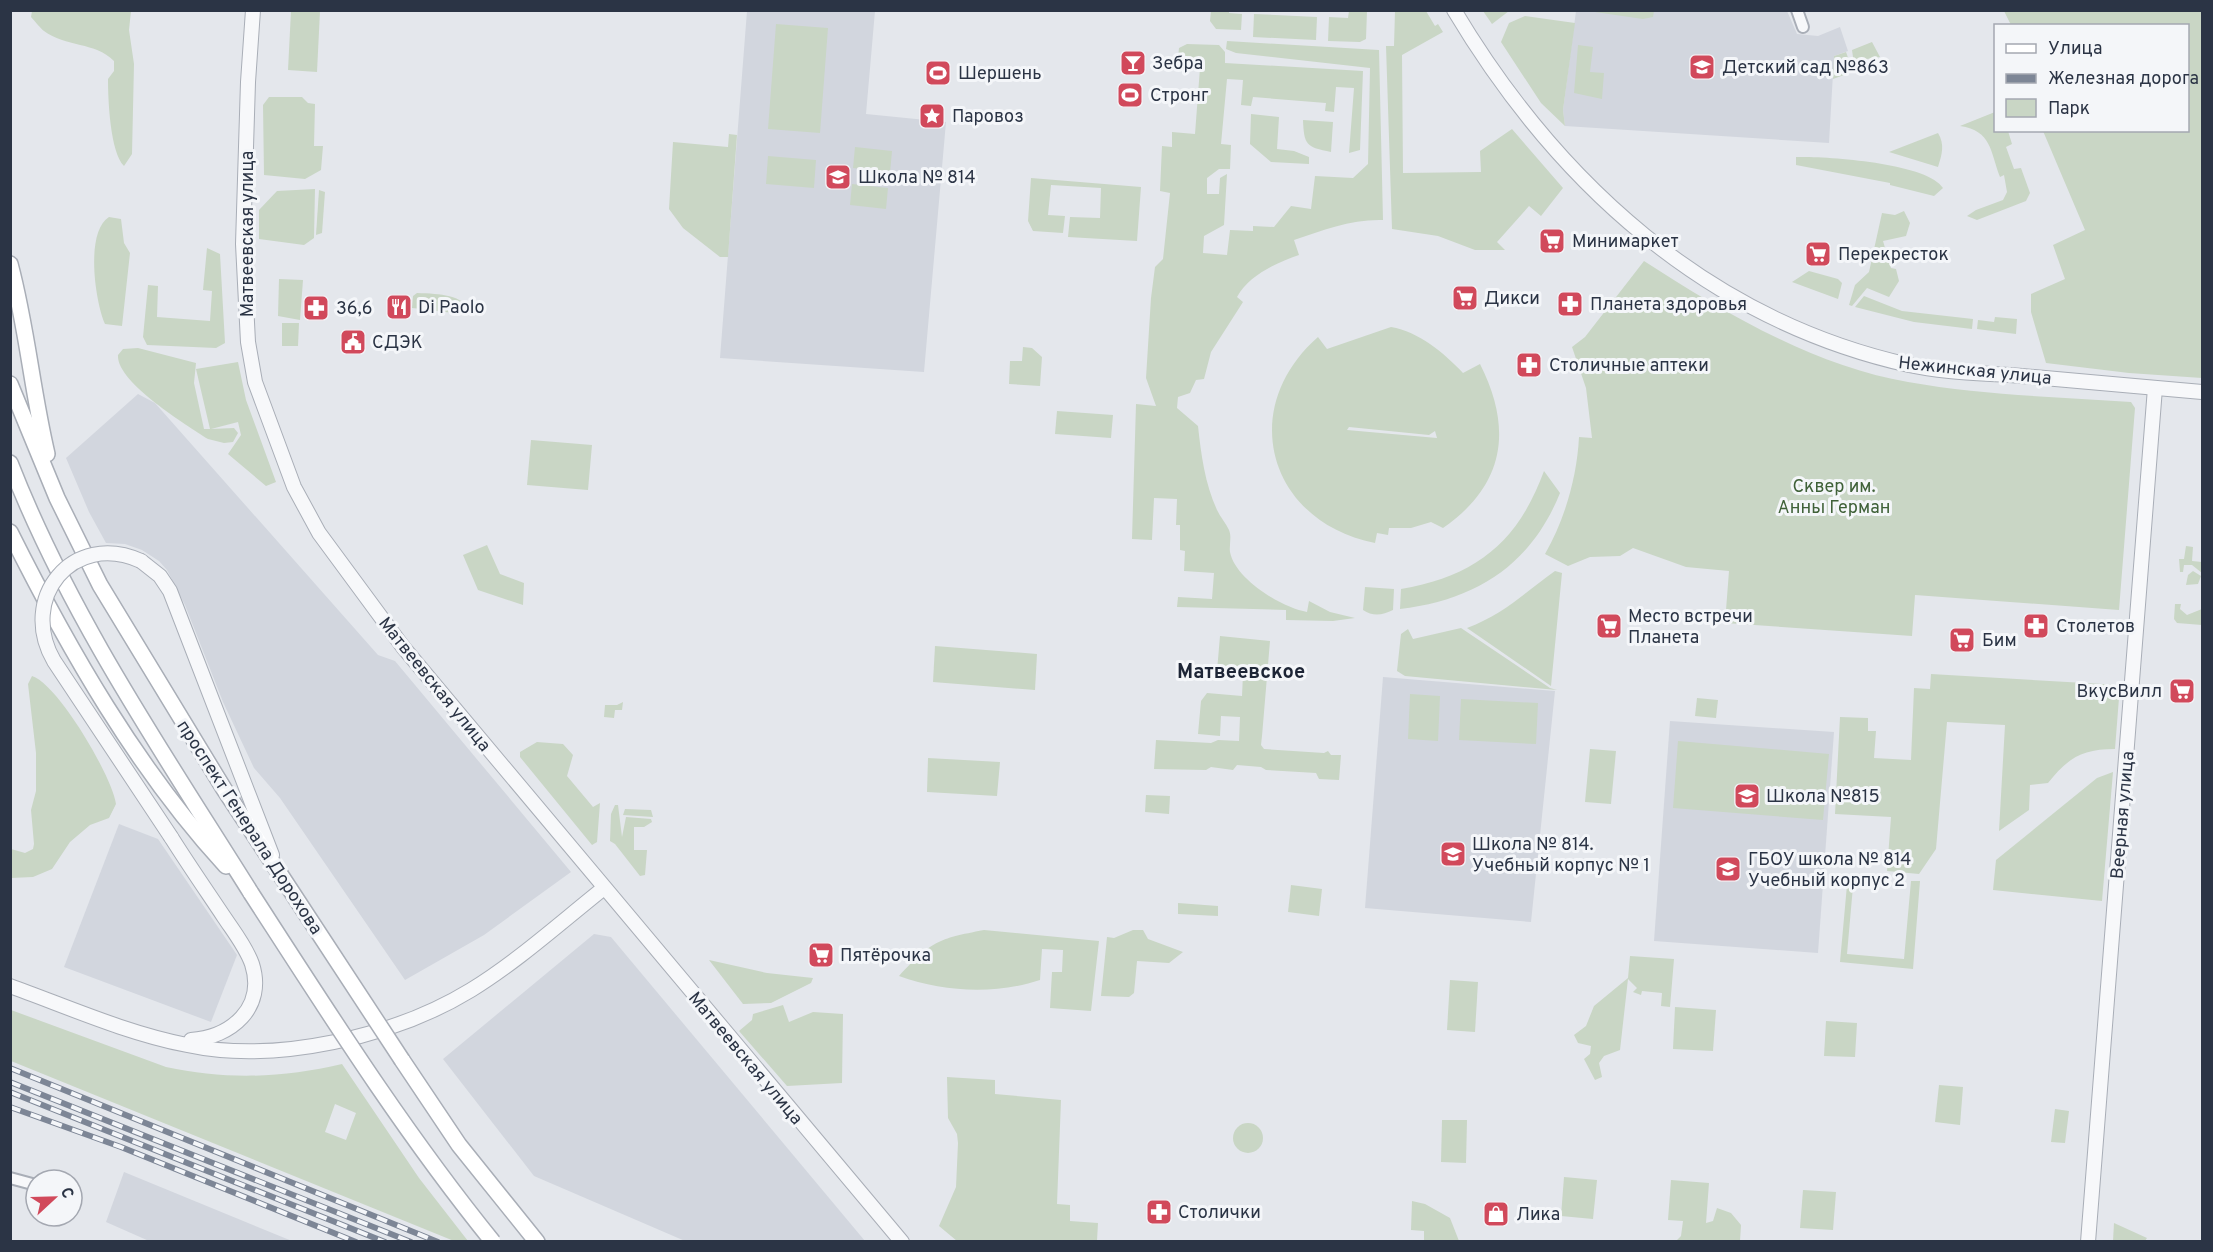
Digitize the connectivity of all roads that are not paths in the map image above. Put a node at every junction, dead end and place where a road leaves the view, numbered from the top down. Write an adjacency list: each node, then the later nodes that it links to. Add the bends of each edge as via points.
1 (253, 10): 13 (street, Матвеевская улица, via 244,222 246,316 255,382 286,470 319,533 350,578)
2 (1454, 10): 7 (street, Нежинская улица, via 1520,109 1593,191 1681,265 1740,302 1829,342 1911,365)
3 (1797, 10): 4 (street)
4 (1803, 27)
5 (10, 264): 10 (main road, via 22,308 34,400)
6 (10, 384): 10 (main road, проспект Генерала Дорохова)
7 (2155, 388): 8 (street, Нежинская улица); 20 (street, Веерная улица)
8 (2202, 392)
9 (10, 463): 14 (main road, проспект Генерала Дорохова, via 73,600)
10 (57, 498): 12 (main road, проспект Генерала Дорохова, via 100,585 148,667)
11 (10, 532): 14 (main road, via 46,604 117,721 167,795)
12 (280, 874): 16 (street, bridge, via 170,591 160,576 141,561 117,553 75,561 49,590 43,605 43,636 54,661 247,951 255,977 254,996 240,1022 226,1032 209,1039); 18 (main road, проспект Генерала Дорохова, bridge, via 459,1145)
13 (604, 888): 16 (street, via 508,965 468,992 414,1018 366,1034 288,1049 233,1051); 19 (street, Матвеевская улица)
14 (251, 893): 17 (main road, проспект Генерала Дорохова, bridge, via 371,1079 442,1179)
15 (10, 986): 16 (street)
16 (162, 1039)
17 (493, 1242)
18 (537, 1242)
19 (902, 1242)
20 (2088, 1242)

